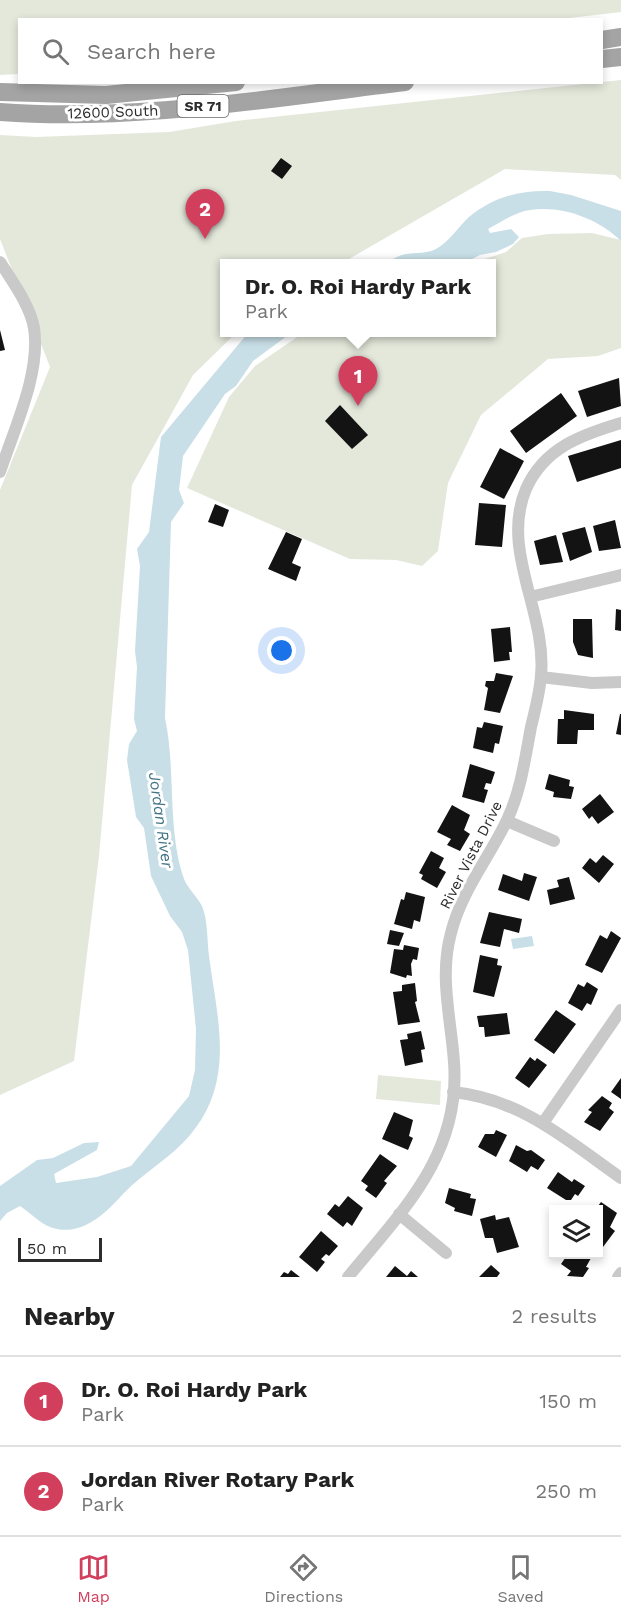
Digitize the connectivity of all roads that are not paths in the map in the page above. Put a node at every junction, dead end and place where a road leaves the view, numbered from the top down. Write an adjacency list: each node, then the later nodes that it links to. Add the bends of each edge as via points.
1 (621, 37): 2 (main road)
2 (603, 40)
3 (621, 57): 4 (main road)
4 (603, 60)
5 (216, 84): 7 (main road, 12600 South / SR 71, via 106,95)
6 (387, 84): 8 (main road, 12600 South / SR 71, via 129,113)
7 (0, 92)
8 (0, 112)
9 (0, 262): 11 (street, via 34,327 34,366)
10 (621, 423): 13 (street, River Vista Drive, via 563,445 538,468 526,489 519,512 518,537)
11 (0, 472)
12 (621, 575): 13 (street)
13 (530, 597): 14 (street, River Vista Drive, via 540,631)
14 (541, 676): 15 (street, via 592,683); 16 (street, River Vista Drive, via 520,783)
15 (621, 682)
16 (507, 821): 17 (street); 19 (street, River Vista Drive, via 460,906 448,945 445,986 454,1060)
17 (554, 841)
18 (621, 1010): 20 (street)
19 (453, 1092): 20 (street, via 490,1098); 22 (street, River Vista Drive, via 449,1123 438,1156)
20 (543, 1123): 21 (street)
21 (621, 1178)
22 (399, 1214): 23 (street); 25 (street, River Vista Drive)
23 (446, 1253)
24 (621, 1273): 26 (street)
25 (348, 1277)
26 (618, 1277)

